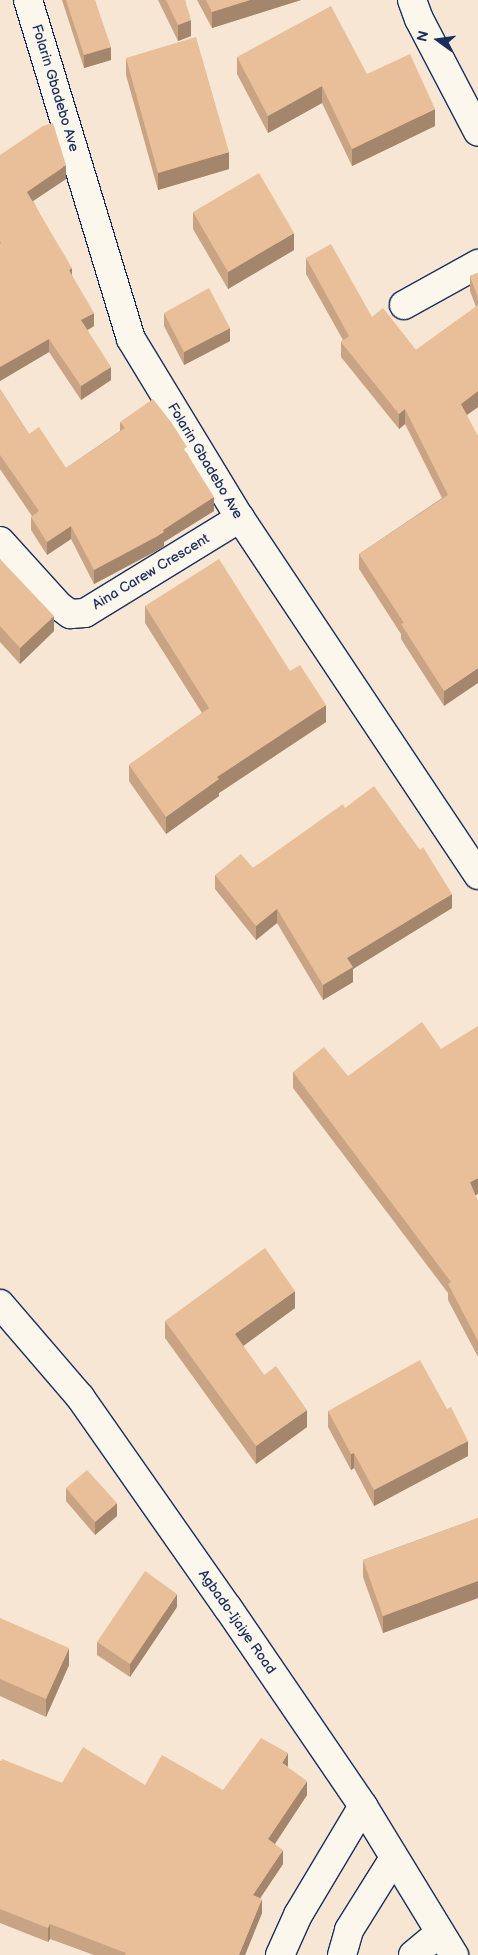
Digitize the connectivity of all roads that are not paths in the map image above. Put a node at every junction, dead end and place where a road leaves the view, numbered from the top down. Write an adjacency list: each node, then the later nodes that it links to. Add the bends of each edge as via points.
1 (28, 0): 6 (street, Folarin Gbadebo Ave, via 131,339)
2 (412, 0): 3 (street)
3 (478, 132)
4 (478, 264): 5 (street)
5 (404, 305)
6 (240, 518): 7 (street, Aina Carew Crescent, via 85,613 70,614 59,606); 8 (street, Folarin Gbadebo Ave)
7 (0, 541)
8 (478, 876)
9 (0, 1304): 10 (street, Agbado-Ijaiye Road, via 80,1397)
10 (363, 1806): 11 (street, Agbado-Ijaiye Road); 13 (street, via 298,1915)
11 (394, 1858): 12 (street, Agbado-Ijaiye Road); 14 (street, via 349,1930)
12 (439, 1933): 15 (street); 16 (street, Agbado-Ijaiye Road)
13 (280, 1955)
14 (342, 1955)
15 (412, 1955)
16 (454, 1955)

